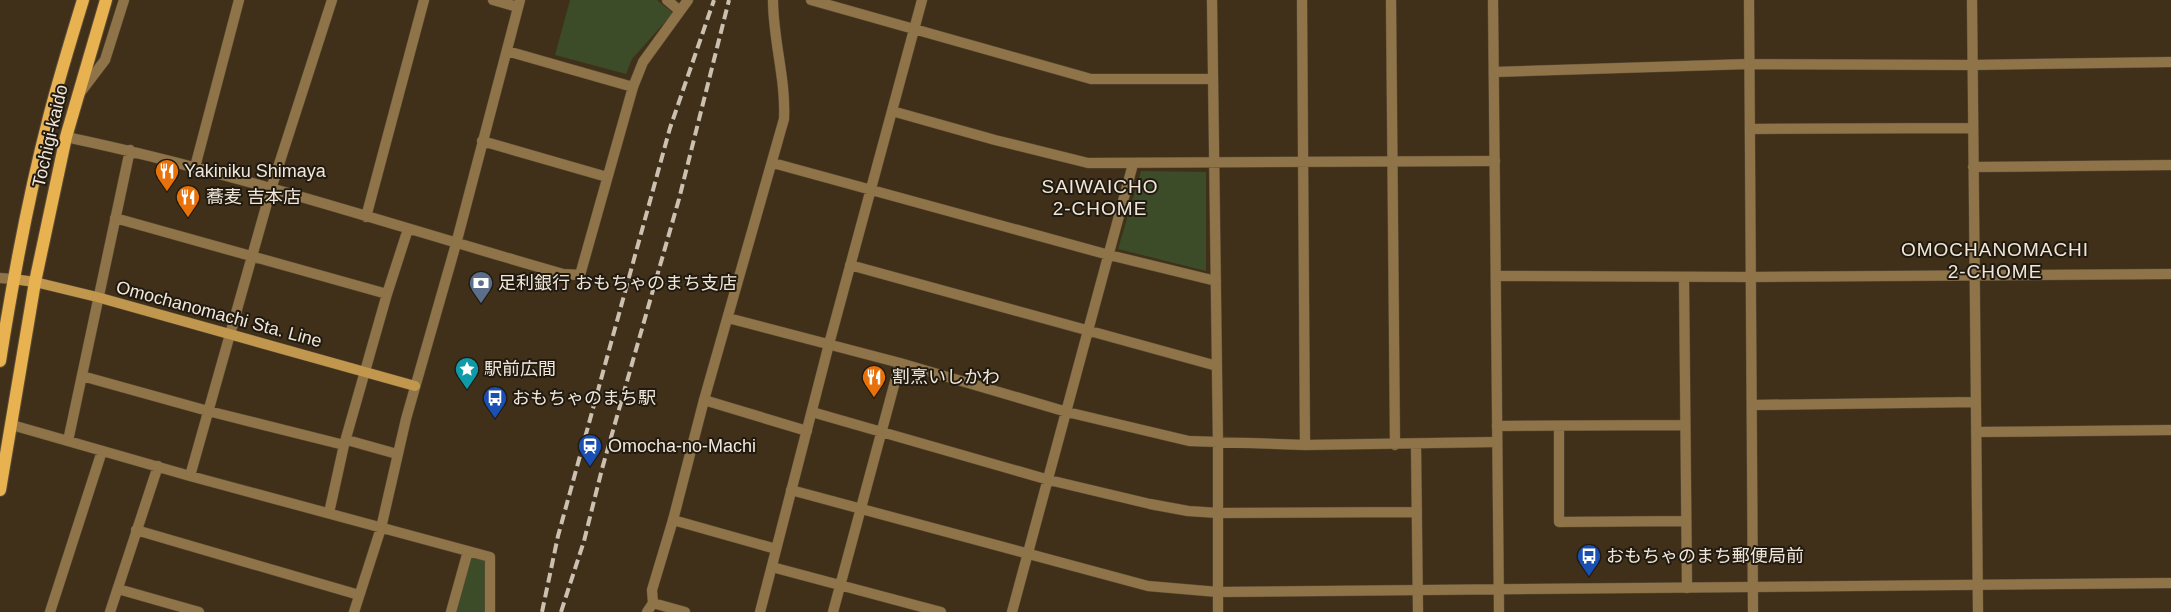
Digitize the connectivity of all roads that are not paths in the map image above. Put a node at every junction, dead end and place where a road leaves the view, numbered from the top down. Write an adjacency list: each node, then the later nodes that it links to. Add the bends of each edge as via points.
1 (82, 0): 61 (main road, Tochigi-kaido, via 49,118)
2 (106, 0): 29 (main road, Tochigi-kaido)
3 (124, 0): 29 (street, via 105,60)
4 (239, 0): 44 (street)
5 (332, 0): 46 (street)
6 (424, 0): 48 (street)
7 (493, 0): 19 (street)
8 (667, 0): 20 (street)
9 (688, 0): 20 (street)
10 (773, 0): 39 (street, via 784,119)
11 (811, 0): 21 (street)
12 (922, 0): 21 (street)
13 (1212, 0): 27 (street)
14 (1302, 0): 37 (street)
15 (1391, 0): 38 (street)
16 (1493, 0): 26 (street)
17 (1749, 0): 24 (street)
18 (1972, 0): 25 (street)
19 (519, 3): 22 (street)
20 (680, 11): 28 (street, via 643,62)
21 (914, 29): 27 (street, via 1091,78); 30 (street)
22 (507, 51): 28 (street); 34 (street)
23 (2171, 62): 25 (street)
24 (1749, 64): 25 (street); 26 (street); 32 (street)
25 (1972, 65): 31 (street)
26 (1494, 72): 36 (street)
27 (1212, 79): 40 (street)
28 (633, 87): 45 (street)
29 (76, 100): 33 (main road, Tochigi-kaido)
30 (892, 111): 41 (street, via 1080,162); 47 (street)
31 (1973, 128): 32 (street); 43 (street)
32 (1750, 129): 59 (street)
33 (66, 136): 35 (street); 63 (main road, Tochigi-kaido)
34 (482, 142): 45 (street); 51 (street)
35 (130, 150): 44 (street); 49 (street)
36 (1495, 161): 38 (street); 57 (street)
37 (1304, 162): 38 (street); 40 (street); 94 (street)
38 (1392, 162): 95 (street)
39 (773, 163): 47 (street); 66 (street)
40 (1214, 163): 41 (street); 62 (street)
41 (1133, 164): 52 (street)
42 (2171, 165): 43 (street)
43 (1974, 167): 55 (street)
44 (195, 168): 46 (street)
45 (607, 177): 51 (street, via 580,275 563,274)
46 (271, 189): 48 (street); 53 (street)
47 (871, 190): 52 (street); 54 (street)
48 (366, 217): 50 (street)
49 (115, 218): 53 (street); 65 (street)
50 (408, 229): 51 (street); 64 (street)
51 (456, 244): 75 (street)
52 (1109, 255): 62 (street); 67 (street)
53 (251, 257): 64 (street); 68 (street)
54 (850, 265): 67 (street); 69 (street)
55 (1974, 274): 56 (street); 59 (street); 77 (street)
56 (2171, 274)
57 (1496, 276): 58 (street); 84 (street)
58 (1684, 277): 59 (street); 83 (street)
59 (1751, 277): 78 (street)
60 (0, 278): 61 (street)
61 (13, 278): 63 (main road, Omochanomachi Sta. Line); 70 (main road, Tochigi-kaido)
62 (1216, 281): 72 (street)
63 (35, 282): 65 (main road, Omochanomachi Sta. Line); 82 (main road, Tochigi-kaido)
64 (386, 294): 73 (street)
65 (98, 298): 68 (main road, Omochanomachi Sta. Line); 74 (street)
66 (728, 318): 69 (street); 76 (street)
67 (1089, 331): 72 (street); 81 (street)
68 (230, 333): 73 (main road, Omochanomachi Sta. Line); 79 (street)
69 (829, 344): 71 (street); 80 (street)
70 (0, 361)
71 (900, 363): 81 (street); 88 (street)
72 (1217, 366): 93 (street)
73 (366, 372): 75 (main road, Omochanomachi Sta. Line); 91 (street)
74 (82, 376): 79 (street); 90 (street)
75 (415, 386): 98 (street)
76 (704, 400): 87 (street); 108 (street)
77 (1976, 402): 78 (street); 89 (street)
78 (1752, 405): 119 (street)
79 (208, 411): 91 (street); 100 (street)
80 (812, 412): 87 (street); 88 (street)
81 (1068, 412): 93 (street, via 1151,433); 101 (street)
82 (12, 425): 90 (street); 102 (main road, Tochigi-kaido)
83 (1686, 425): 85 (street); 109 (street)
84 (1497, 426): 85 (street); 92 (street)
85 (1559, 426): 109 (street, via 1559,522)
86 (2171, 430): 89 (street)
87 (807, 431): 103 (street)
88 (881, 432): 101 (street); 104 (street)
89 (1976, 432): 117 (street)
90 (68, 441): 97 (street)
91 (345, 442): 98 (street); 106 (street)
92 (1497, 442): 96 (street); 122 (street)
93 (1218, 444): 94 (street); 107 (street)
94 (1305, 445): 95 (street)
95 (1395, 445): 96 (street)
96 (1416, 445): 105 (street)
97 (102, 451): 99 (street); 127 (street)
98 (397, 454): 110 (street)
99 (158, 466): 100 (street); 111 (street)
100 (190, 476): 106 (street)
101 (1049, 480): 107 (street, via 1150,504); 114 (street)
102 (0, 490)
103 (792, 490): 104 (street); 112 (street)
104 (861, 509): 114 (street); 118 (street)
105 (1417, 512): 107 (street); 124 (street)
106 (329, 513): 110 (street)
107 (1218, 513): 123 (street)
108 (673, 520): 112 (street); 126 (street, via 652,590)
109 (1686, 521): 120 (street)
110 (380, 528): 113 (street); 125 (street)
111 (136, 530): 121 (street); 125 (street)
112 (776, 550): 115 (street)
113 (468, 551): 131 (street); 132 (street, via 490,557)
114 (1029, 553): 123 (street, via 1148,586); 137 (street)
115 (772, 567): 118 (street); 134 (street)
116 (2171, 583): 117 (street)
117 (1978, 584): 119 (street); 142 (street)
118 (841, 585): 135 (street); 136 (street)
119 (1752, 587): 120 (street); 141 (street)
120 (1687, 588): 122 (street)
121 (118, 589): 128 (street); 129 (street)
122 (1498, 590): 124 (street); 140 (street)
123 (1218, 592): 124 (street); 138 (street)
124 (1418, 592): 139 (street)
125 (359, 595): 130 (street)
126 (650, 608): 133 (street)
127 (50, 612)
128 (110, 612)
129 (199, 612)
130 (354, 612)
131 (451, 612)
132 (490, 612)
133 (684, 612)
134 (760, 612)
135 (833, 612)
136 (941, 612)
137 (1012, 612)
138 (1218, 612)
139 (1418, 612)
140 (1499, 612)
141 (1753, 612)
142 (1978, 612)

